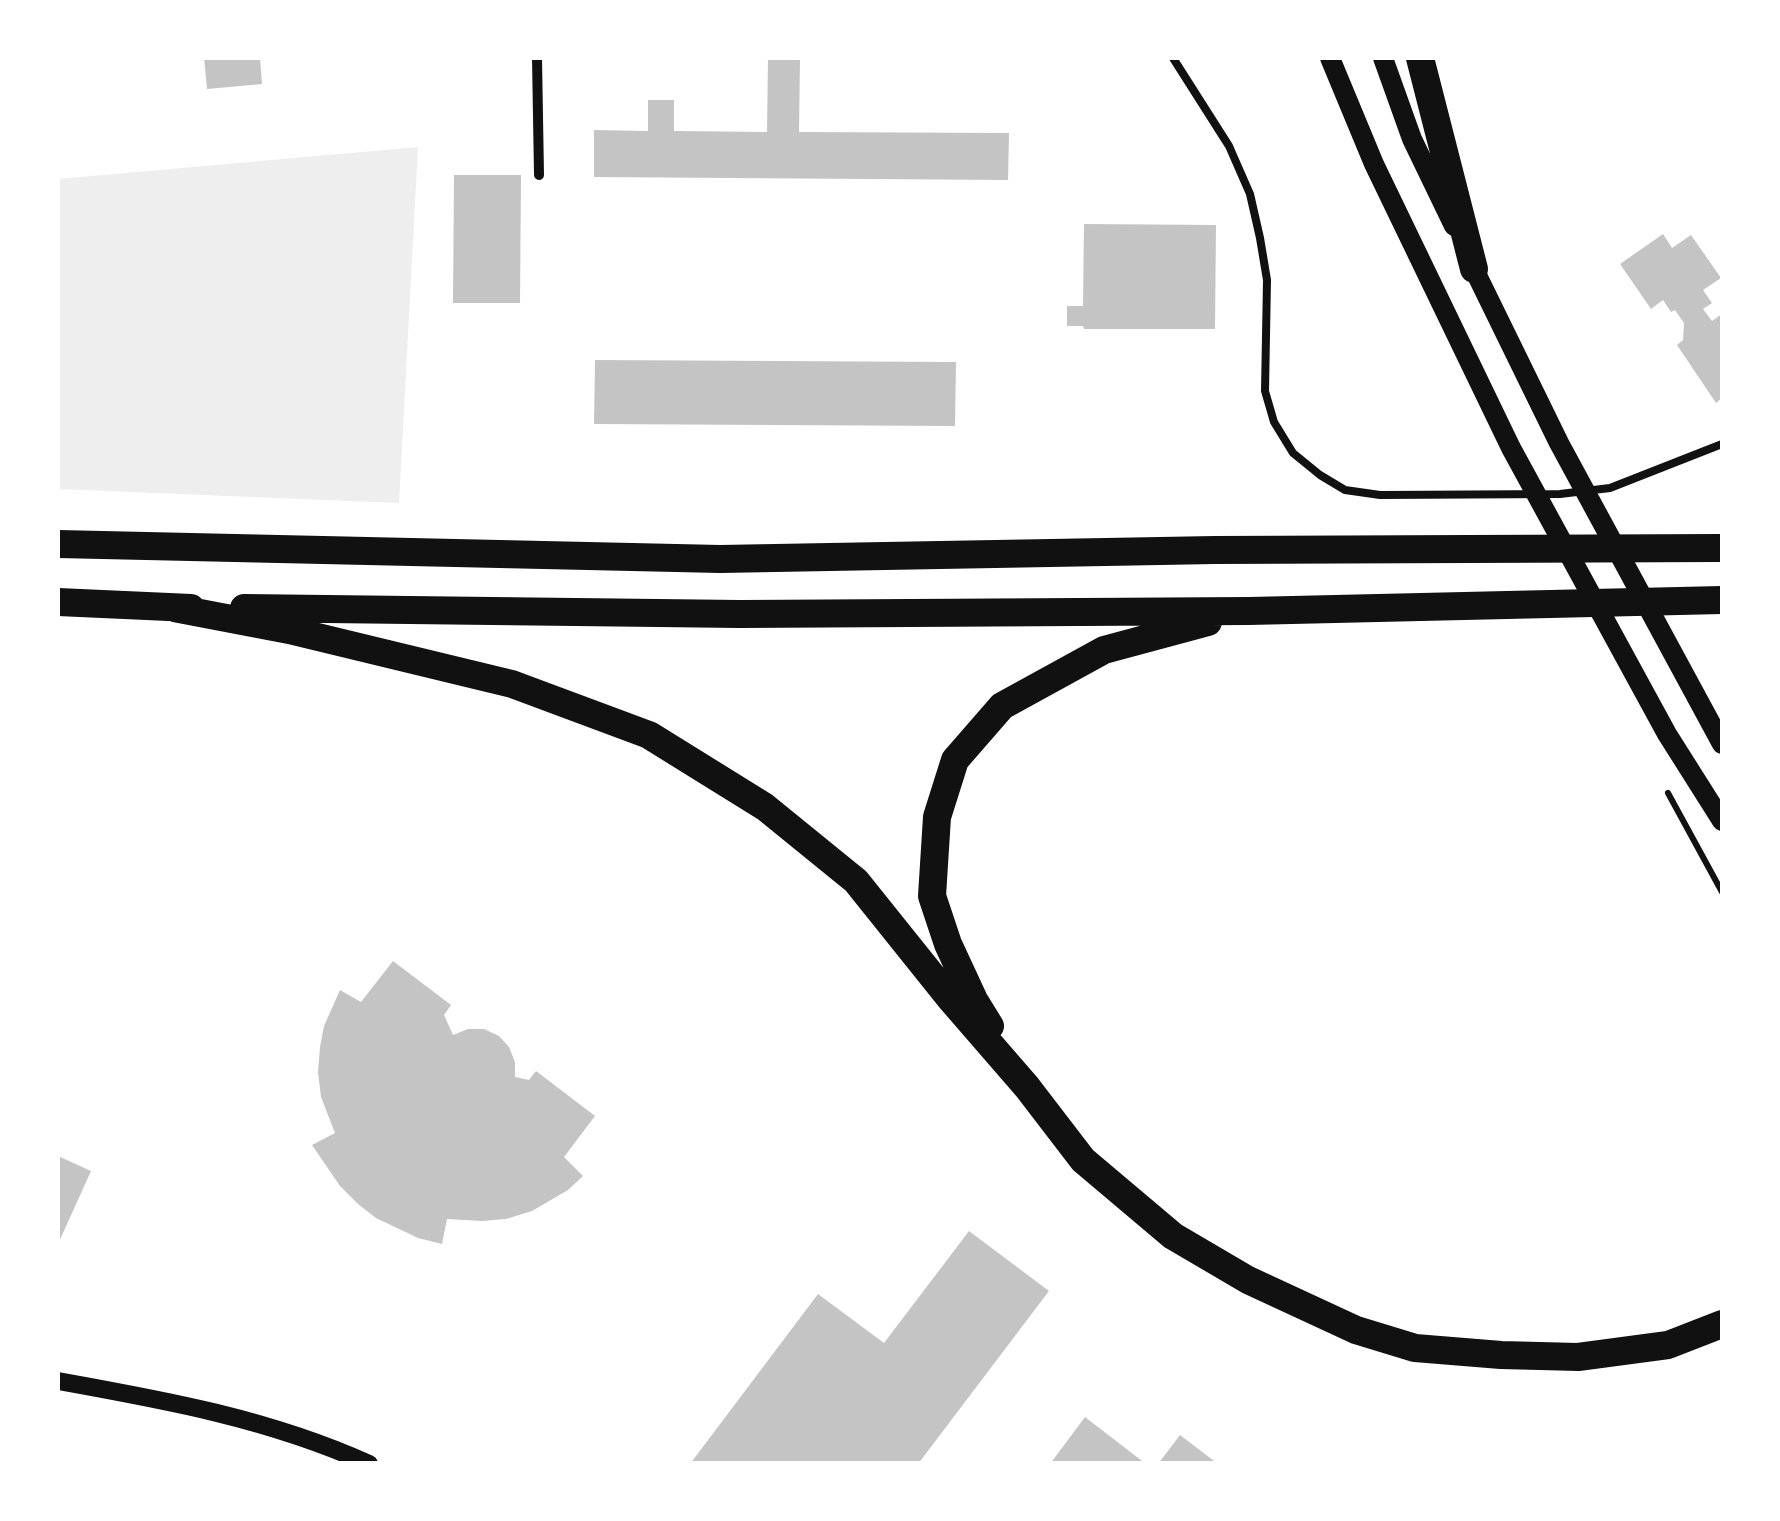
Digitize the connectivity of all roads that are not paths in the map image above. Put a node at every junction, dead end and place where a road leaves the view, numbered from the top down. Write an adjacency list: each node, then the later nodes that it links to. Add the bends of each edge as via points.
1 (537, 58): 6 (street)
2 (1173, 58): 8 (lane, via 1229,146 1250,194 1266,280 1266,390 1274,422 1293,454 1320,475 1345,490 1380,495 1560,494 1610,488)
3 (1330, 58): 16 (main road, via 1511,448 1667,734)
4 (1383, 58): 7 (main road, via 1412,139)
5 (1420, 58): 7 (highway)
6 (539, 175)
7 (1474, 269): 15 (main road, via 1559,444)
8 (1722, 444)
9 (58, 544): 10 (highway, via 720,559)
10 (1722, 548)
11 (1722, 600): 14 (highway)
12 (58, 602): 13 (highway)
13 (174, 608): 14 (highway); 17 (highway, via 512,684 649,734 766,806 856,881)
14 (1248, 611): 17 (highway, via 1104,650 1002,706 955,760 938,818 932,896 974,1000)
15 (1718, 737)
16 (1722, 821)
17 (1027, 1087): 20 (highway, via 1083,1160 1173,1236 1356,1330 1415,1348 1501,1355 1578,1357)
18 (1722, 1307): 20 (highway)
19 (1722, 1324): 20 (highway)
20 (1668, 1345)
21 (58, 1381): 22 (street, via 248,1420)
22 (370, 1464)

